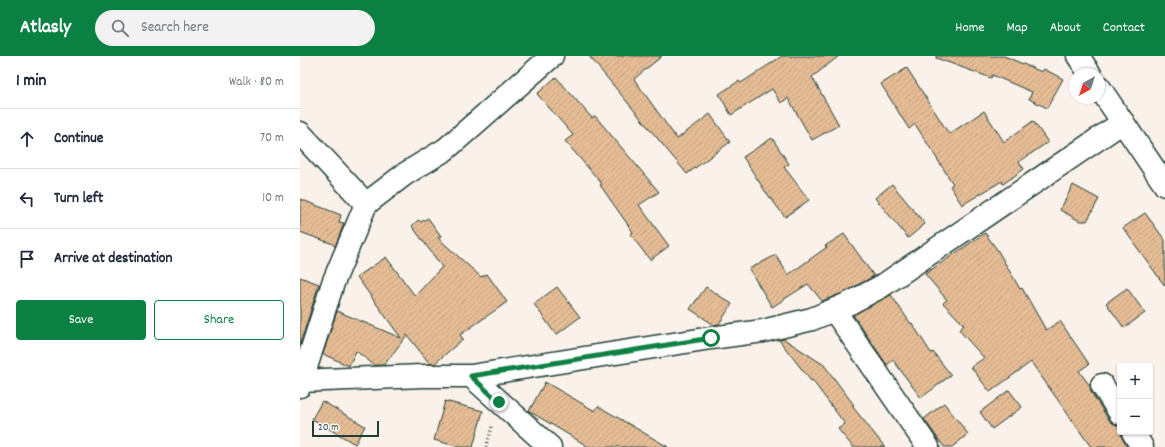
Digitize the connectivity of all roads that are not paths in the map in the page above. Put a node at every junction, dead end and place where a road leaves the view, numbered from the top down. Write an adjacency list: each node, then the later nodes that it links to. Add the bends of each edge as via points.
1 (552, 56): 8 (street, via 446,149 405,174)
2 (1078, 56): 3 (street)
3 (1086, 68)
4 (1105, 96): 5 (street)
5 (1123, 122): 7 (street); 9 (street, via 882,286)
6 (300, 133): 8 (street)
7 (1165, 185)
8 (366, 204): 11 (street, via 333,283)
9 (834, 310): 10 (street, via 812,319 763,332 696,340); 16 (street)
10 (471, 376): 11 (street, via 422,376); 15 (street)
11 (300, 383)
12 (1102, 385): 13 (street)
13 (1117, 408)
14 (1134, 435): 17 (street)
15 (550, 447)
16 (928, 447)
17 (1142, 447)

